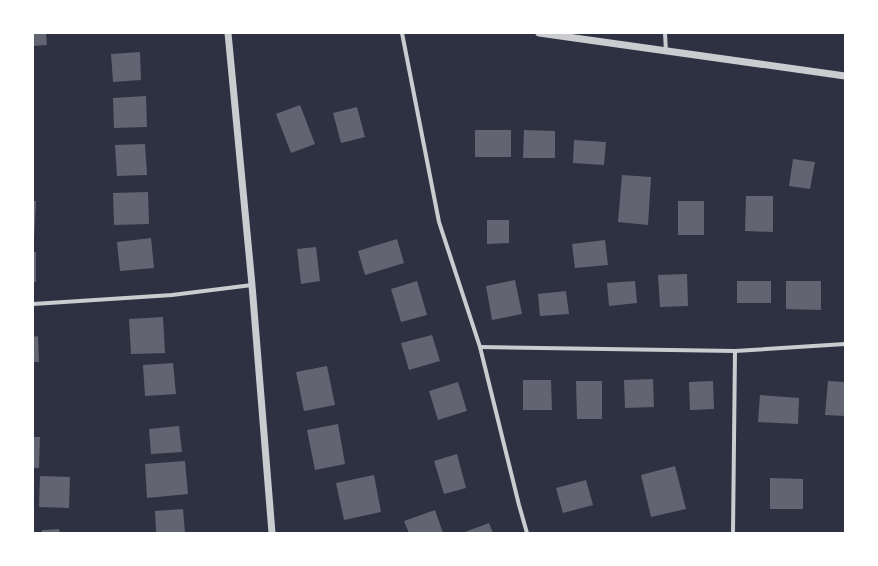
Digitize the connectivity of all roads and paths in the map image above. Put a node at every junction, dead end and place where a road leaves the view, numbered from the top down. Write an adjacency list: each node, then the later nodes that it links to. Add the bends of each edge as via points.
1 (228, 33): 7 (street)
2 (402, 33): 10 (street, via 439,222)
3 (539, 33): 5 (street)
4 (665, 33): 5 (street)
5 (666, 52): 6 (street)
6 (845, 76)
7 (252, 285): 8 (street, via 172,295); 12 (street)
8 (33, 304)
9 (845, 344): 11 (street)
10 (480, 347): 11 (street); 13 (street)
11 (735, 350): 14 (street)
12 (272, 533)
13 (527, 533)
14 (733, 533)

